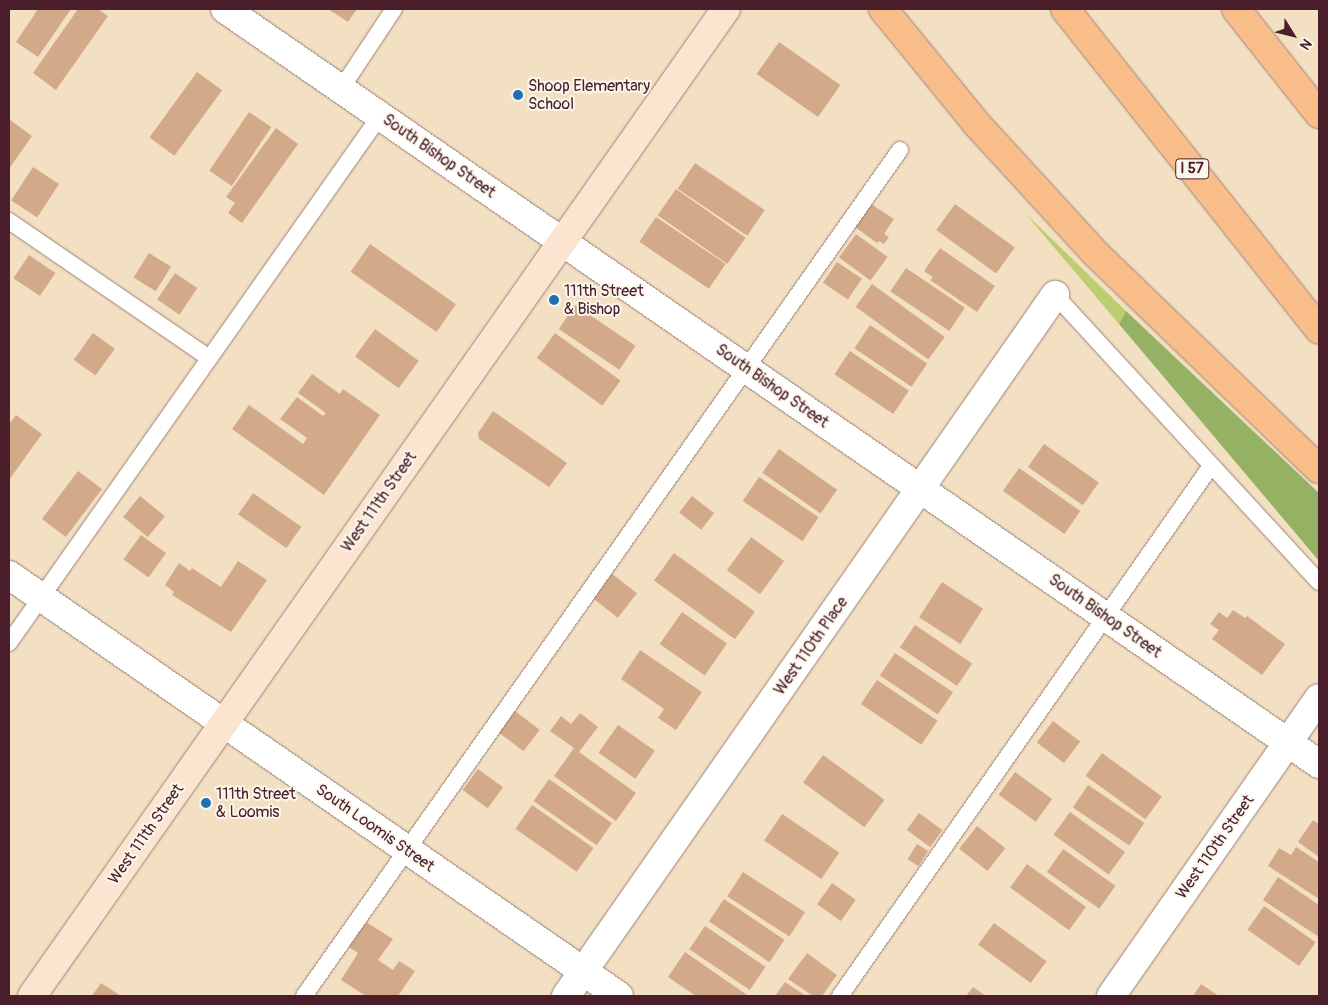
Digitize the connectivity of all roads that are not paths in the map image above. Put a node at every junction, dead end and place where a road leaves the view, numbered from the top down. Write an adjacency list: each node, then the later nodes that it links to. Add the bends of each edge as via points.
1 (225, 9): 7 (street, South Bishop Street)
2 (394, 9): 7 (lane)
3 (726, 9): 12 (main road, West 111th Street)
4 (883, 9): 18 (highway, via 975,122 1095,253)
5 (1065, 9): 14 (highway, I 57)
6 (1236, 9): 8 (highway)
7 (341, 89): 9 (street, South Bishop Street)
8 (1319, 114)
9 (380, 116): 12 (street, South Bishop Street); 15 (lane)
10 (900, 150): 16 (lane)
11 (9, 221): 15 (lane)
12 (562, 242): 16 (street, South Bishop Street); 26 (main road, West 111th Street)
13 (1055, 295): 17 (lane); 19 (street, West 110th Place)
14 (1319, 330)
15 (209, 358): 22 (lane)
16 (746, 368): 19 (street, South Bishop Street); 29 (lane)
17 (1211, 466): 21 (lane); 23 (lane)
18 (1319, 469)
19 (921, 489): 23 (street, South Bishop Street); 30 (street, West 110th Place)
20 (9, 575): 22 (street, South Loomis Street)
21 (1319, 582)
22 (41, 597): 24 (lane); 26 (street, South Loomis Street)
23 (1106, 616): 27 (street, South Bishop Street); 35 (lane)
24 (9, 643)
25 (1319, 698): 27 (street, West 110th Street)
26 (223, 723): 29 (street, South Loomis Street); 31 (main road, West 111th Street)
27 (1288, 742): 28 (street, South Bishop Street); 36 (street, West 110th Street)
28 (1319, 764)
29 (407, 850): 30 (street, South Loomis Street); 32 (lane)
30 (583, 971): 33 (street, West 110th Place); 34 (street, South Loomis Street)
31 (32, 996)
32 (304, 996)
33 (566, 996)
34 (619, 996)
35 (840, 996)
36 (1111, 996)

